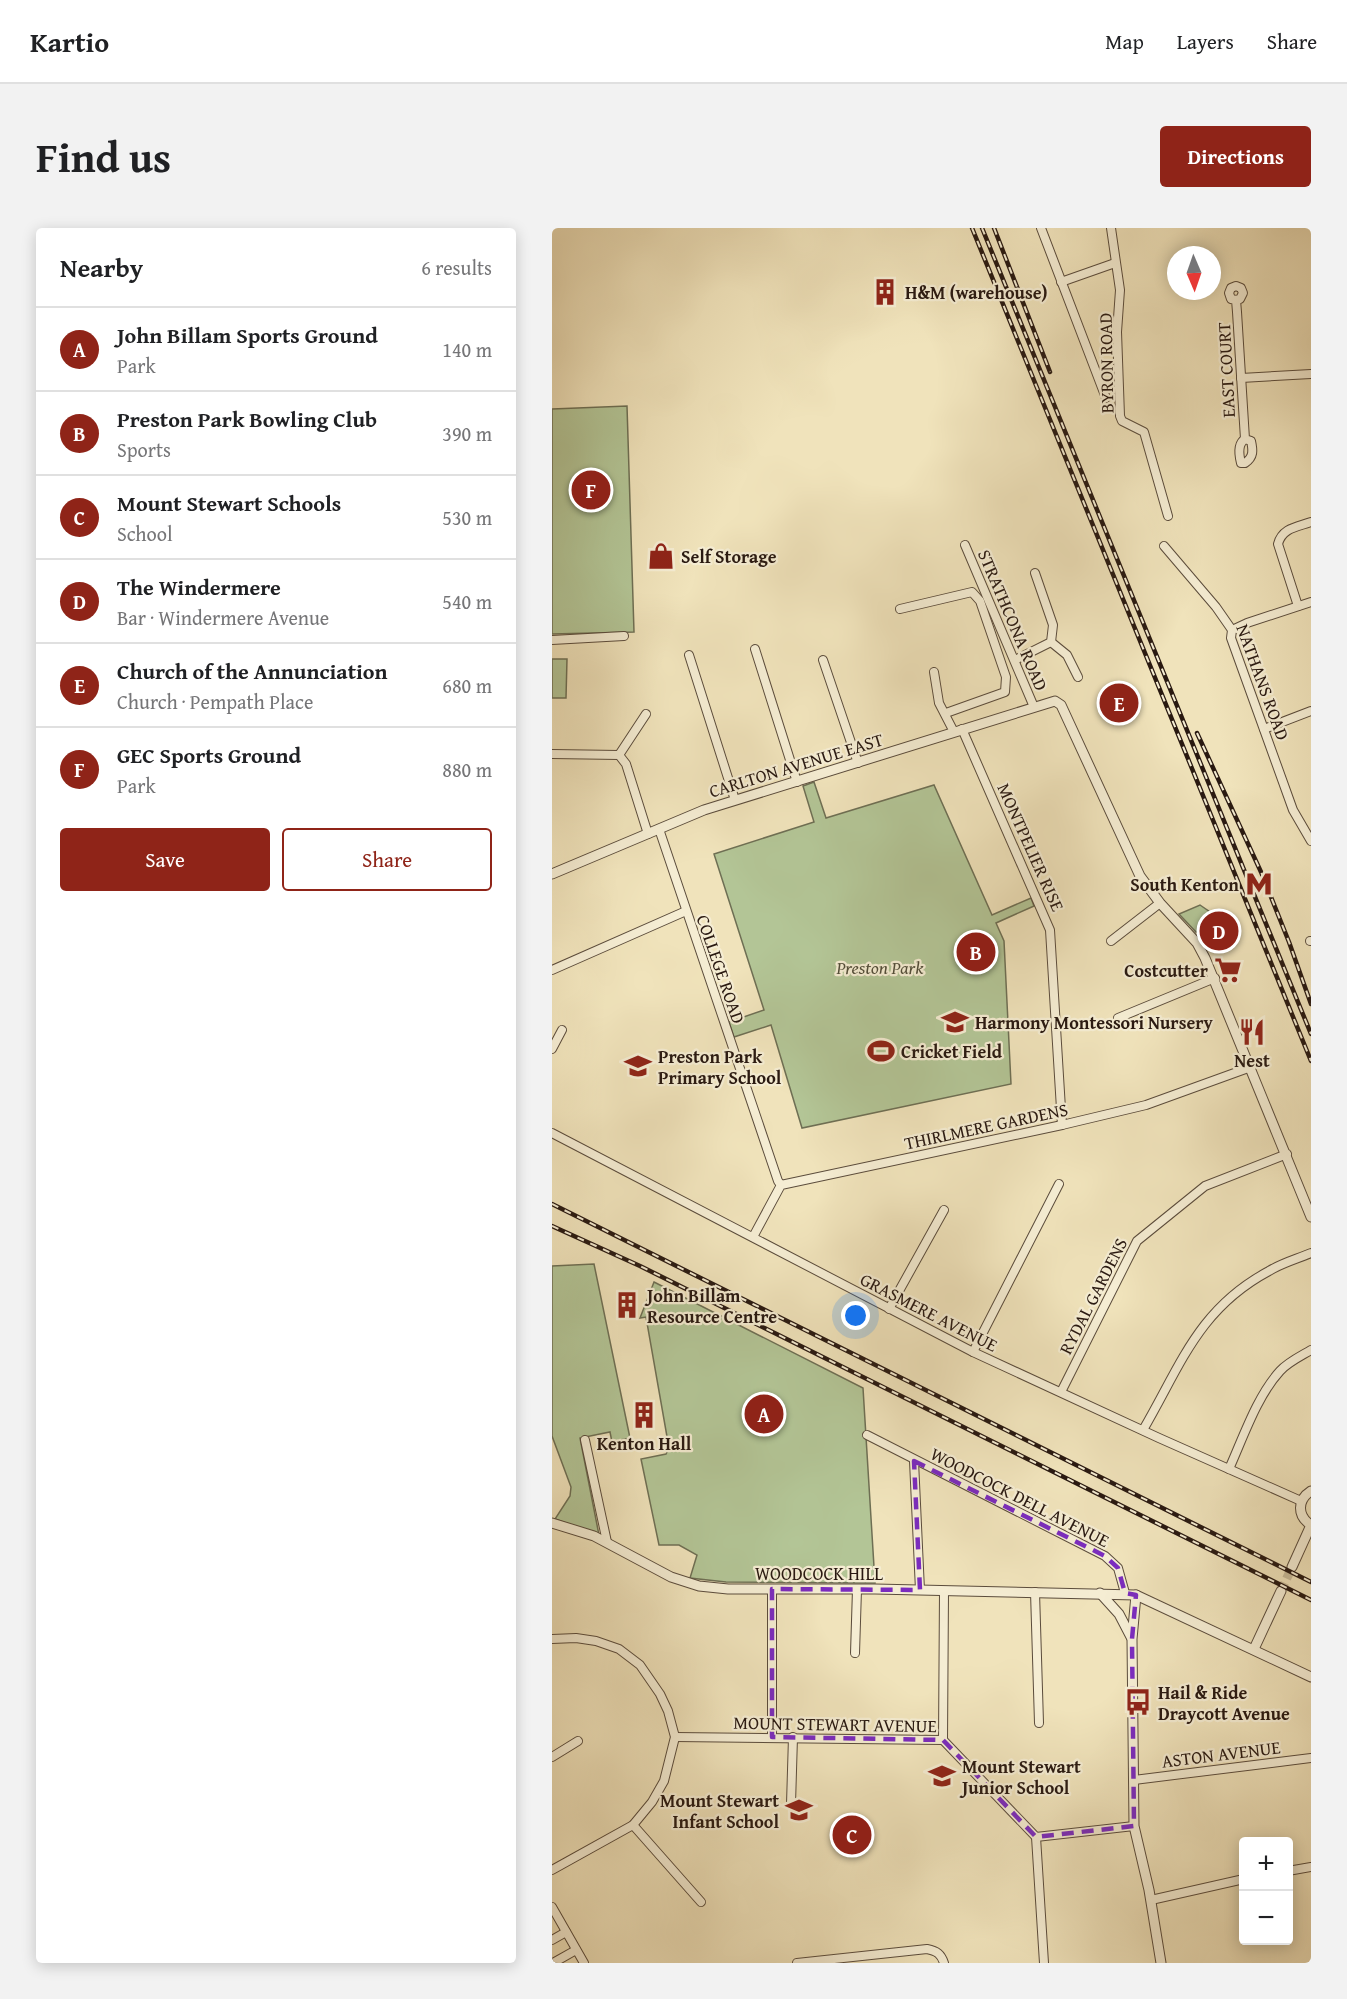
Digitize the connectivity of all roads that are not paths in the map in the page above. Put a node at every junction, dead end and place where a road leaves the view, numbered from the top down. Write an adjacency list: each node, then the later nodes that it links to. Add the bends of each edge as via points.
1 (1041, 228): 4 (street)
2 (1111, 228): 3 (street, BYRON ROAD)
3 (1115, 263): 4 (street); 10 (street, BYRON ROAD, via 1120,290 1120,416 1122,422 1144,432)
4 (1061, 282): 8 (street)
5 (1236, 300): 7 (street, EAST COURT)
6 (1311, 374): 7 (street)
7 (1241, 378): 9 (street, EAST COURT)
8 (1106, 398)
9 (1245, 439)
10 (1168, 516)
11 (1311, 522): 16 (street, via 1284,531 1278,544)
12 (965, 545): 25 (street, STRATHCONA ROAD)
13 (1164, 546): 18 (street, NATHANS ROAD)
14 (1035, 573): 21 (street, via 1053,625)
15 (1311, 602): 16 (street)
16 (1298, 606): 18 (street)
17 (900, 609): 30 (street, via 964,592 972,592 980,601 1006,678 1005,692)
18 (1232, 630): 32 (street, NATHANS ROAD)
19 (624, 636): 20 (street)
20 (552, 640)
21 (1051, 642): 25 (street); 27 (street, via 1066,655)
22 (755, 649): 37 (street)
23 (689, 655): 38 (street)
24 (823, 660): 36 (street)
25 (1015, 660): 28 (street, STRATHCONA ROAD)
26 (934, 672): 30 (street, MONTPELIER RISE, via 939,703)
27 (1078, 677)
28 (1034, 707): 33 (street, CARLTON AVENUE EAST); 43 (street, CARLTON AVENUE EAST, via 1055,701 1061,705 1131,861)
29 (1311, 711): 32 (street)
30 (946, 713): 33 (street, MONTPELIER RISE)
31 (646, 714): 35 (street)
32 (1264, 729): 41 (street, NATHANS ROAD, via 1293,810)
33 (958, 731): 36 (street, CARLTON AVENUE EAST); 52 (street, MONTPELIER RISE, via 1050,930)
34 (552, 754): 35 (street)
35 (619, 755): 40 (street, via 626,764)
36 (858, 762): 37 (street, CARLTON AVENUE EAST)
37 (797, 782): 38 (street, CARLTON AVENUE EAST)
38 (735, 800): 39 (street, CARLTON AVENUE EAST)
39 (659, 829): 40 (street, CARLTON AVENUE EAST); 44 (street, COLLEGE ROAD)
40 (648, 834): 42 (street, CARLTON AVENUE EAST)
41 (1311, 841)
42 (552, 874)
43 (1160, 903): 45 (street); 47 (street, via 1197,944)
44 (686, 911): 46 (street); 56 (street, COLLEGE ROAD)
45 (1111, 941)
46 (552, 970)
47 (1215, 978): 48 (street); 51 (street)
48 (1118, 1017)
49 (562, 1030): 50 (street)
50 (552, 1049)
51 (1251, 1067): 52 (street, THIRLMERE GARDENS, via 1146,1105); 54 (street)
52 (1062, 1125): 56 (street, THIRLMERE GARDENS)
53 (552, 1132): 59 (street, GRASMERE AVENUE)
54 (1287, 1154): 58 (street); 64 (street, RYDAL GARDENS, via 1205,1186 1137,1241)
55 (1059, 1184): 63 (street)
56 (781, 1185): 59 (street)
57 (944, 1210): 61 (street)
58 (1311, 1217)
59 (753, 1237): 61 (street, GRASMERE AVENUE)
60 (1311, 1253): 65 (street, via 1270,1270 1232,1295 1210,1316 1191,1342)
61 (889, 1309): 63 (street, GRASMERE AVENUE)
62 (1311, 1350): 69 (street, via 1281,1370 1271,1383)
63 (973, 1352): 64 (street, GRASMERE AVENUE)
64 (1061, 1392): 65 (street, GRASMERE AVENUE)
65 (1143, 1430): 69 (street, GRASMERE AVENUE)
66 (867, 1435): 68 (street, WOODCOCK DELL AVENUE)
67 (585, 1440): 74 (street)
68 (914, 1461): 78 (street, WOODCOCK DELL AVENUE); 83 (street, WOODCOCK DELL AVENUE, via 1105,1556 1118,1568)
69 (1229, 1469): 71 (street, GRASMERE AVENUE)
70 (1311, 1491): 71 (street)
71 (1301, 1500): 73 (street, via 1302,1516)
72 (552, 1523): 74 (street, WOODCOCK HILL)
73 (1311, 1525): 75 (street)
74 (607, 1542): 76 (street, WOODCOCK HILL, via 671,1577 699,1586)
75 (1292, 1567)
76 (772, 1589): 77 (street, WOODCOCK HILL); 92 (street)
77 (857, 1589): 78 (street, WOODCOCK HILL); 88 (street)
78 (920, 1590): 79 (street, WOODCOCK HILL)
79 (944, 1591): 81 (street, WOODCOCK HILL); 94 (street)
80 (1281, 1591): 87 (street)
81 (1035, 1592): 82 (street, WOODCOCK HILL); 90 (street)
82 (1100, 1593): 83 (street, WOODCOCK HILL); 86 (street, via 1119,1614)
83 (1125, 1593): 84 (street, WOODCOCK HILL)
84 (1136, 1595): 86 (street); 87 (street, WOODCOCK HILL)
85 (552, 1639): 91 (street, via 596,1641 619,1649 640,1665 660,1694)
86 (1132, 1640): 98 (street)
87 (1254, 1649): 89 (street, WOODCOCK HILL)
88 (855, 1653)
89 (1311, 1677)
90 (1039, 1723)
91 (675, 1737): 92 (street, MOUNT STEWART AVENUE); 100 (street, via 664,1781)
92 (771, 1737): 93 (street, MOUNT STEWART AVENUE)
93 (793, 1737): 94 (street, MOUNT STEWART AVENUE); 99 (street)
94 (943, 1740): 102 (street, MOUNT STEWART AVENUE)
95 (578, 1741): 96 (street)
96 (552, 1756)
97 (1311, 1758): 98 (street, ASTON AVENUE)
98 (1134, 1780): 101 (street)
99 (791, 1804)
100 (633, 1825): 104 (street); 108 (street)
101 (1134, 1826): 102 (street); 107 (street)
102 (1036, 1837): 117 (street)
103 (1311, 1868): 105 (street)
104 (552, 1870)
105 (1293, 1870)
106 (1239, 1880): 107 (street)
107 (1151, 1900): 118 (street)
108 (701, 1902)
109 (552, 1907): 110 (street)
110 (566, 1932): 111 (street); 112 (street)
111 (552, 1940)
112 (576, 1950): 113 (street); 114 (street)
113 (553, 1963)
114 (584, 1963)
115 (797, 1963): 116 (street, via 927,1949 936,1951)
116 (944, 1963)
117 (1044, 1963)
118 (1161, 1963)

